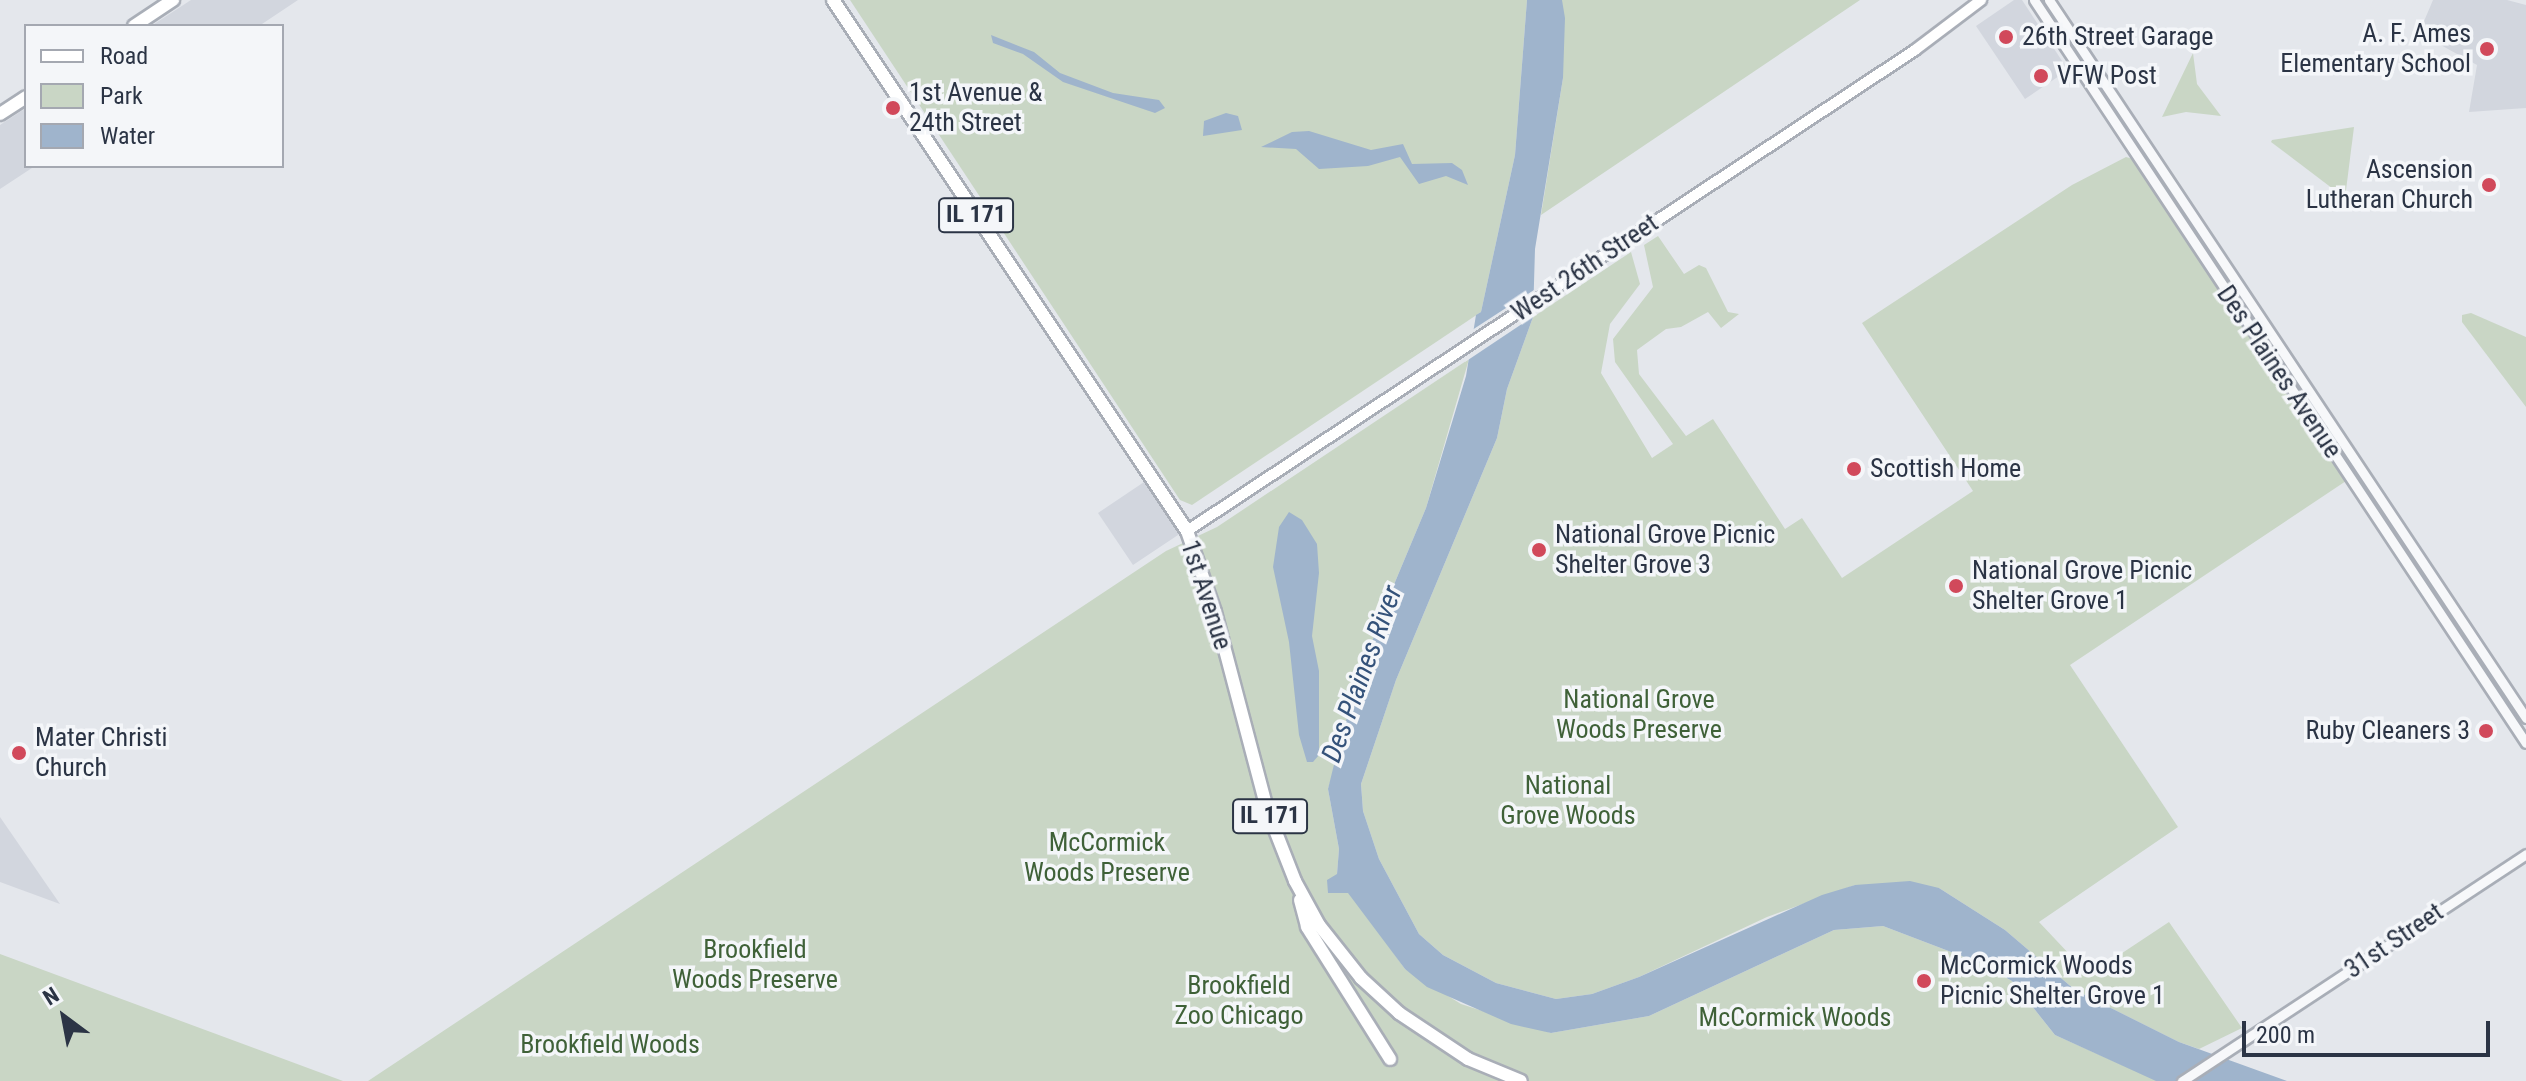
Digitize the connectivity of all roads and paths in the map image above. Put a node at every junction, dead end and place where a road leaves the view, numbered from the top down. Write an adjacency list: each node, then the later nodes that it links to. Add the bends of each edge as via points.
1 (173, 0): 6 (main road)
2 (833, 0): 9 (main road, 1st Avenue / IL 171)
3 (1981, 0): 9 (main road, West 26th Street, via 1915,50)
4 (2034, 0): 11 (street, Des Plaines Avenue)
5 (2049, 0): 10 (street, Des Plaines Avenue)
6 (137, 24)
7 (24, 98): 8 (main road)
8 (0, 114)
9 (1187, 531): 13 (main road, 1st Avenue / IL 171, via 1215,612 1268,812)
10 (2526, 718)
11 (2526, 743)
12 (2526, 854): 16 (street, 31st Street)
13 (1295, 881): 14 (main road, via 1307,927); 15 (main road, 1st Avenue / IL 171, via 1330,941 1378,995 1441,1044)
14 (1390, 1059)
15 (1521, 1081)
16 (2182, 1081)

